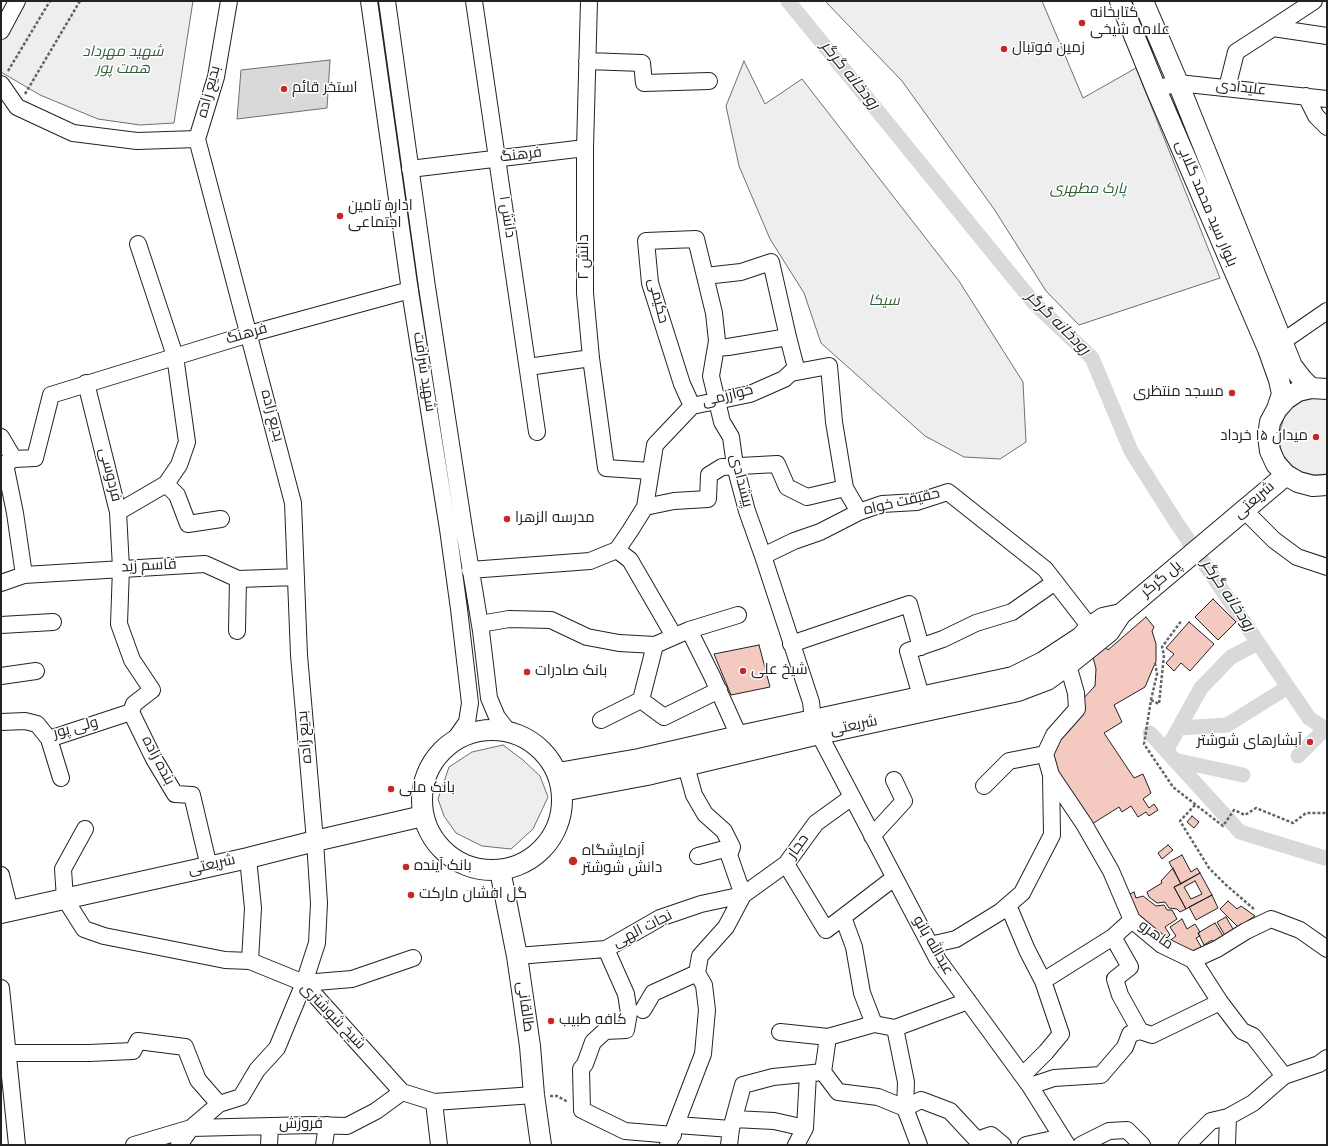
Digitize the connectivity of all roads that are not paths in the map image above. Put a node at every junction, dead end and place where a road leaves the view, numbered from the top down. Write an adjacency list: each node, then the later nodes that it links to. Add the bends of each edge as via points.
1 (17, 1): 11 (street)
2 (229, 1): 22 (street, بدیع زاده, via 216,77)
3 (369, 1): 29 (street, شهید شرافت)
4 (387, 1): 25 (street, شهید شرافت)
5 (474, 1): 24 (street, دانش ۱)
6 (589, 1): 13 (street, دانش ۲)
7 (1120, 1): 18 (main road, بلوار سید محمد گلابی)
8 (1143, 1): 15 (main road, بلوار سید محمد گلابی)
9 (1314, 1): 10 (street)
10 (1273, 28): 12 (street); 17 (street, via 1236,52)
11 (1, 31)
12 (1327, 36)
13 (587, 61): 14 (street, via 642,63 644,83); 23 (street, دانش ۲)
14 (708, 81)
15 (1178, 83): 17 (street, علیدادی); 18 (street, علیدادی); 33 (main road, بلوار سید محمد گلابی)
16 (1, 84): 22 (street, via 17,107 73,133 137,141)
17 (1227, 88): 19 (street, علیدادی)
18 (1156, 89): 43 (main road, بلوار سید محمد گلابی, via 1268,349 1282,394)
19 (1306, 96): 20 (street, علیدادی); 21 (street, via 1316,116)
20 (1327, 98)
21 (1327, 127)
22 (197, 139): 31 (street, بدیع زاده)
23 (585, 148): 24 (street, فرهنگ); 36 (street, دانش ۲, via 585,294)
24 (497, 159): 25 (street, فرهنگ); 37 (street, دانش ۱)
25 (410, 170): 63 (street, شهید شرافت)
26 (696, 239): 28 (street, پیشدادی); 42 (street, حکیمی, via 646,241 650,283 682,384)
27 (138, 244): 35 (street)
28 (705, 276): 32 (street, via 741,272 771,262); 34 (street, پیشدادی, via 714,313)
29 (410, 290): 31 (street, فرهنگ); 93 (street, شهید شرافت, via 448,529 470,703 467,722)
30 (1327, 311): 33 (street)
31 (249, 334): 35 (street, فرهنگ); 65 (street, بدیع زاده, via 293,503)
32 (788, 336): 34 (street); 38 (street, via 796,368)
33 (1282, 342): 40 (main road, بلوار سید محمد گلابی, via 1292,366 1302,379)
34 (716, 348): 41 (street, پیشدادی, via 711,376)
35 (175, 356): 39 (street, فرهنگ); 50 (street, via 187,442 179,465)
36 (591, 358): 37 (street); 48 (street, دانش ۲, via 606,468)
37 (528, 367): 44 (street, دانش ۱)
38 (791, 373): 41 (street, خوارزمی, via 784,379 750,394); 52 (street, via 829,366 834,422)
39 (86, 383): 46 (street, فرهنگ, via 51,394 35,458); 55 (street, فردوسی)
40 (1319, 388): 43 (main road, via 1298,391)
41 (717, 402): 42 (street, خوارزمی); 47 (street, پیشدادی, via 722,422 731,437)
42 (692, 406): 48 (street, خوارزمی, via 655,445)
43 (1276, 409): 49 (main road, via 1270,422 1270,451 1276,464)
44 (537, 432)
45 (1, 438): 46 (street)
46 (7, 463): 64 (street)
47 (735, 466): 52 (street, via 777,464 787,487 807,497); 53 (street, via 722,467 709,475 708,499 674,501); 60 (street, پیشدادی)
48 (650, 471): 53 (street, خوارزمی)
49 (1286, 475): 51 (main road, via 1313,486); 54 (main road, شریعتی)
50 (166, 484): 55 (street); 57 (street, via 177,495 188,524)
51 (1327, 485)
52 (845, 488): 56 (street)
53 (645, 507): 59 (street)
54 (1244, 510): 58 (main road, شریعتی); 61 (street, via 1274,540 1297,557)
55 (118, 512): 62 (street, فردوسی)
56 (859, 512): 60 (street, حقیقت خواه); 67 (street, حقیقت خواه, via 882,504 917,502 948,492 1045,569)
57 (221, 519)
58 (1225, 527): 69 (main road, پل گرگر)
59 (617, 550): 63 (street, via 590,561); 76 (street, via 630,560)
60 (763, 556): 77 (street, پیشدادی)
61 (1327, 567)
62 (121, 568): 64 (street, قاسم زید); 66 (street, قاسم زید, via 205,564); 86 (street, فردوسی, via 118,624 132,660 152,690 134,704)
63 (470, 570): 72 (street, شهید شرافت)
64 (24, 575): 68 (street, قاسم زید)
65 (296, 577): 66 (street, قاسم زید); 105 (street, بدیع زاده, via 299,655)
66 (238, 579): 75 (street)
67 (1055, 582): 74 (street, حقیقت خواه); 79 (street, via 1012,612 976,622)
68 (1, 583)
69 (1128, 608): 74 (main road, شریعتی, via 1103,618); 80 (main road, شریعتی, via 1109,632)
70 (738, 615): 76 (street)
71 (53, 622): 73 (street)
72 (480, 624): 78 (street, via 509,619 551,620 587,637 619,643); 90 (street, شهید شرافت, via 489,698 497,717)
73 (1, 625)
74 (1090, 627): 84 (main road, شریعتی, via 1081,637 1043,662 1013,677)
75 (237, 631)
76 (682, 633): 78 (street); 83 (street)
77 (791, 644): 79 (street, via 909,604); 89 (street, پیشدادی, via 811,702)
78 (655, 645): 85 (street)
79 (921, 647): 84 (street, via 908,651)
80 (1068, 665): 89 (main road, شریعتی, via 1047,680 1018,691); 94 (street, via 1076,693 1077,709 1054,735)
81 (36, 671): 82 (street)
82 (1, 676)
83 (718, 690): 85 (street, via 664,717); 91 (street)
84 (921, 696): 89 (main road, شریعتی)
85 (641, 700): 87 (street)
86 (131, 712): 92 (street, ولی پور); 110 (street, بنده زاده, via 175,794 192,795)
87 (601, 720)
88 (1, 722): 92 (street, ولی پور, via 25,721 37,724)
89 (816, 727): 91 (main road, شریعتی); 95 (main road, شریعتی); 101 (street, عبدالله بانو)
90 (507, 730): 93 (main road, via 480,730); 99 (main road, via 531,740 550,758)
91 (739, 736): 99 (main road, شریعتی)
92 (49, 739): 97 (street)
93 (456, 739): 102 (main road, via 438,754 427,772 422,794)
94 (1045, 754): 96 (street); 100 (street, via 1009,761)
95 (686, 766): 99 (main road, شریعتی, via 647,775); 106 (street, via 694,795 705,814 724,832)
96 (1051, 775): 116 (street, via 1052,835 1022,893); 119 (street, ماهرو, via 1084,824 1111,871)
97 (61, 778)
98 (894, 780): 104 (street, via 904,800)
99 (560, 782): 111 (main road, via 563,805 557,829 543,849 523,864)
100 (984, 786)
101 (852, 797): 104 (street, عبدالله بانو); 109 (street, حجار, via 816,823)
102 (423, 816): 105 (main road, شریعتی); 111 (main road, via 431,835 443,851 460,863 479,870)
103 (85, 829): 115 (street, via 63,869)
104 (872, 836): 113 (street, عبدالله بانو)
105 (315, 841): 108 (main road, شریعتی); 130 (street, بدیع زاده, via 319,903 317,942)
106 (732, 847): 107 (street); 114 (street, via 729,855)
107 (698, 856)
108 (248, 858): 110 (main road, شریعتی); 127 (street, via 253,908)
109 (786, 864): 114 (street, حجار); 118 (street, via 826,930)
110 (209, 867): 115 (main road, شریعتی)
111 (500, 870): 124 (main road, طالقانی)
112 (1, 875): 117 (street)
113 (894, 878): 118 (street); 121 (street, عبدالله بانو)
114 (744, 895): 122 (street, نجات الهی, via 702,904 660,918); 128 (street, via 726,927 700,956)
115 (65, 899): 117 (main road, شریعتی); 127 (street, شیخ شوشتری, via 84,929 104,936 225,960)
116 (1008, 905): 121 (street, via 956,939); 129 (street)
117 (6, 912)
118 (843, 917): 135 (street, via 854,947 862,993)
119 (1132, 920): 120 (street); 126 (street, ماهرو, via 1162,945)
120 (1113, 937): 129 (street); 137 (street, via 1130,967 1115,979 1120,995)
121 (930, 945): 132 (street, عبدالله بانو)
122 (606, 949): 124 (street, نجات الهی); 156 (street, via 626,994 629,1013 626,1030 605,1031 593,1042 581,1069 582,1110 625,1131)
123 (1327, 949): 126 (street, via 1300,930 1271,918)
124 (518, 956): 146 (main road, طالقانی)
125 (413, 958): 130 (street, via 352,979)
126 (1193, 960): 133 (street)
127 (250, 961): 130 (street, شیخ شوشتری)
128 (697, 973): 134 (street, via 653,993); 156 (street, via 704,985 707,1010 703,1054)
129 (1043, 981): 144 (street, via 1061,1034)
130 (304, 983): 145 (street, شیخ شوشتری); 148 (street, بدیع زاده, via 277,1048 257,1070 241,1097)
131 (1, 988): 140 (street)
132 (968, 1001): 136 (street); 144 (street, عبدالله بانو)
133 (1220, 1002): 137 (street, via 1152,1035); 143 (street, via 1242,1031 1252,1036)
134 (642, 1010)
135 (874, 1024): 136 (street); 139 (street)
136 (895, 1028): 149 (street, via 906,1082)
137 (1140, 1031): 144 (street, via 1130,1034 1125,1047 1101,1075)
138 (780, 1032): 139 (street)
139 (828, 1037): 142 (street)
140 (8, 1053): 148 (street, via 89,1054 133,1051 138,1041 185,1047 198,1080); 158 (street)
141 (1324, 1065): 143 (street)
142 (816, 1073): 149 (street, via 838,1092 878,1097); 154 (street); 155 (street, via 773,1077 743,1085)
143 (1284, 1076): 150 (street, via 1253,1103)
144 (1027, 1081): 157 (street, عبدالله بانو)
145 (402, 1092): 147 (street); 151 (street, فروزش, via 376,1111 347,1126)
146 (534, 1095): 147 (street); 164 (main road, طالقانی)
147 (434, 1102): 163 (street)
148 (219, 1104): 153 (street)
149 (905, 1108): 166 (street); 167 (street, via 921,1100 950,1111 977,1140 991,1135)
150 (1228, 1117): 171 (street, via 1211,1121); 172 (street)
151 (327, 1125): 152 (street, فروزش); 162 (street)
152 (270, 1126): 153 (street, فروزش); 161 (street)
153 (191, 1128): 159 (street); 160 (street)
154 (805, 1128): 155 (street, via 774,1121); 165 (street)
155 (731, 1131): 156 (street)
156 (674, 1138)
157 (1064, 1141): 168 (street)
158 (17, 1145)
159 (134, 1145)
160 (179, 1145)
161 (269, 1145)
162 (324, 1145)
163 (439, 1145)
164 (541, 1145)
165 (796, 1145)
166 (919, 1145)
167 (1003, 1145)
168 (1026, 1145)
169 (1081, 1145): 170 (street, via 1109,1131 1127,1130)
170 (1142, 1145)
171 (1187, 1145)
172 (1227, 1145)

